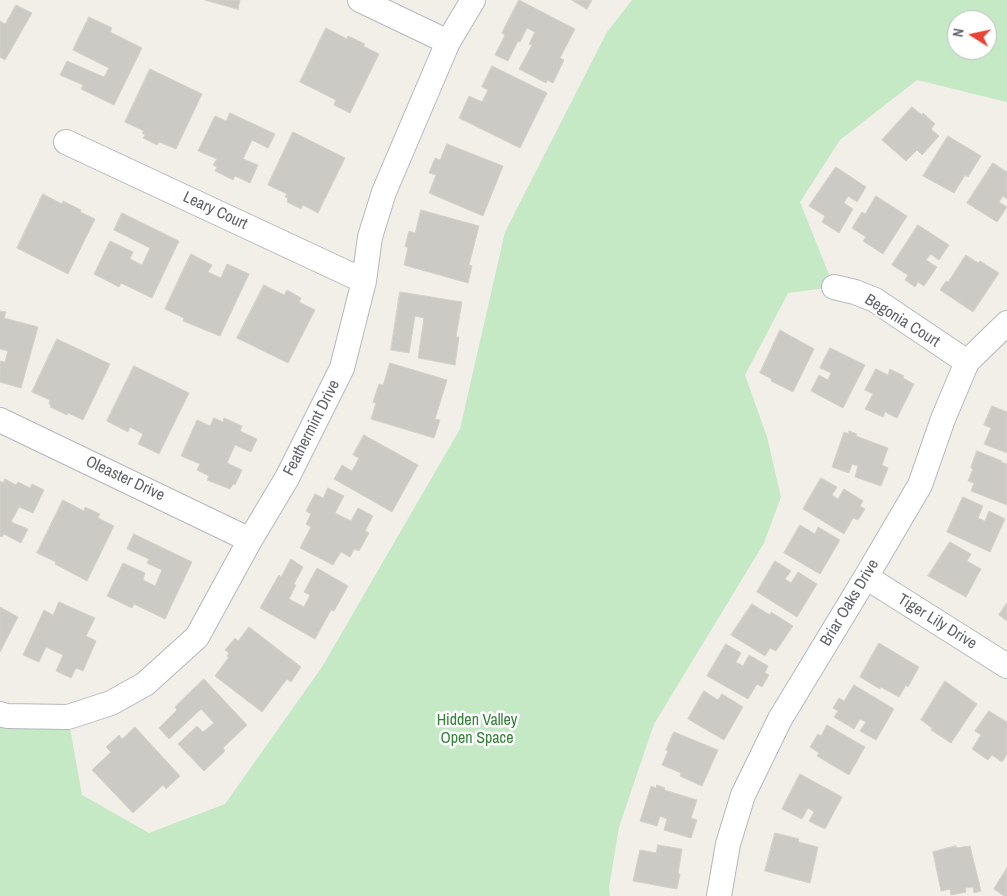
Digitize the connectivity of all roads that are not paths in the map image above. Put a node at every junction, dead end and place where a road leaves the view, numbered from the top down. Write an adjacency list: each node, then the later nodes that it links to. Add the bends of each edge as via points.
1 (360, 0): 3 (street)
2 (473, 0): 3 (street, Feathermint Drive)
3 (448, 42): 5 (street, Feathermint Drive, via 384,192 370,237)
4 (66, 142): 5 (street, Leary Court)
5 (364, 281): 10 (street, Feathermint Drive, via 342,368 287,478)
6 (834, 287): 8 (street, Begonia Court, via 875,300)
7 (1007, 323): 8 (street, Briar Oaks Drive)
8 (967, 362): 11 (street, Briar Oaks Drive, via 920,485)
9 (0, 420): 10 (street, Oleaster Drive)
10 (250, 540): 13 (street, Feathermint Drive, via 197,637 145,684 111,703 68,717)
11 (866, 578): 12 (street, Tiger Lily Drive); 14 (street, Briar Oaks Drive, via 780,719 743,794 728,844)
12 (1007, 666)
13 (0, 714)
14 (719, 896)

